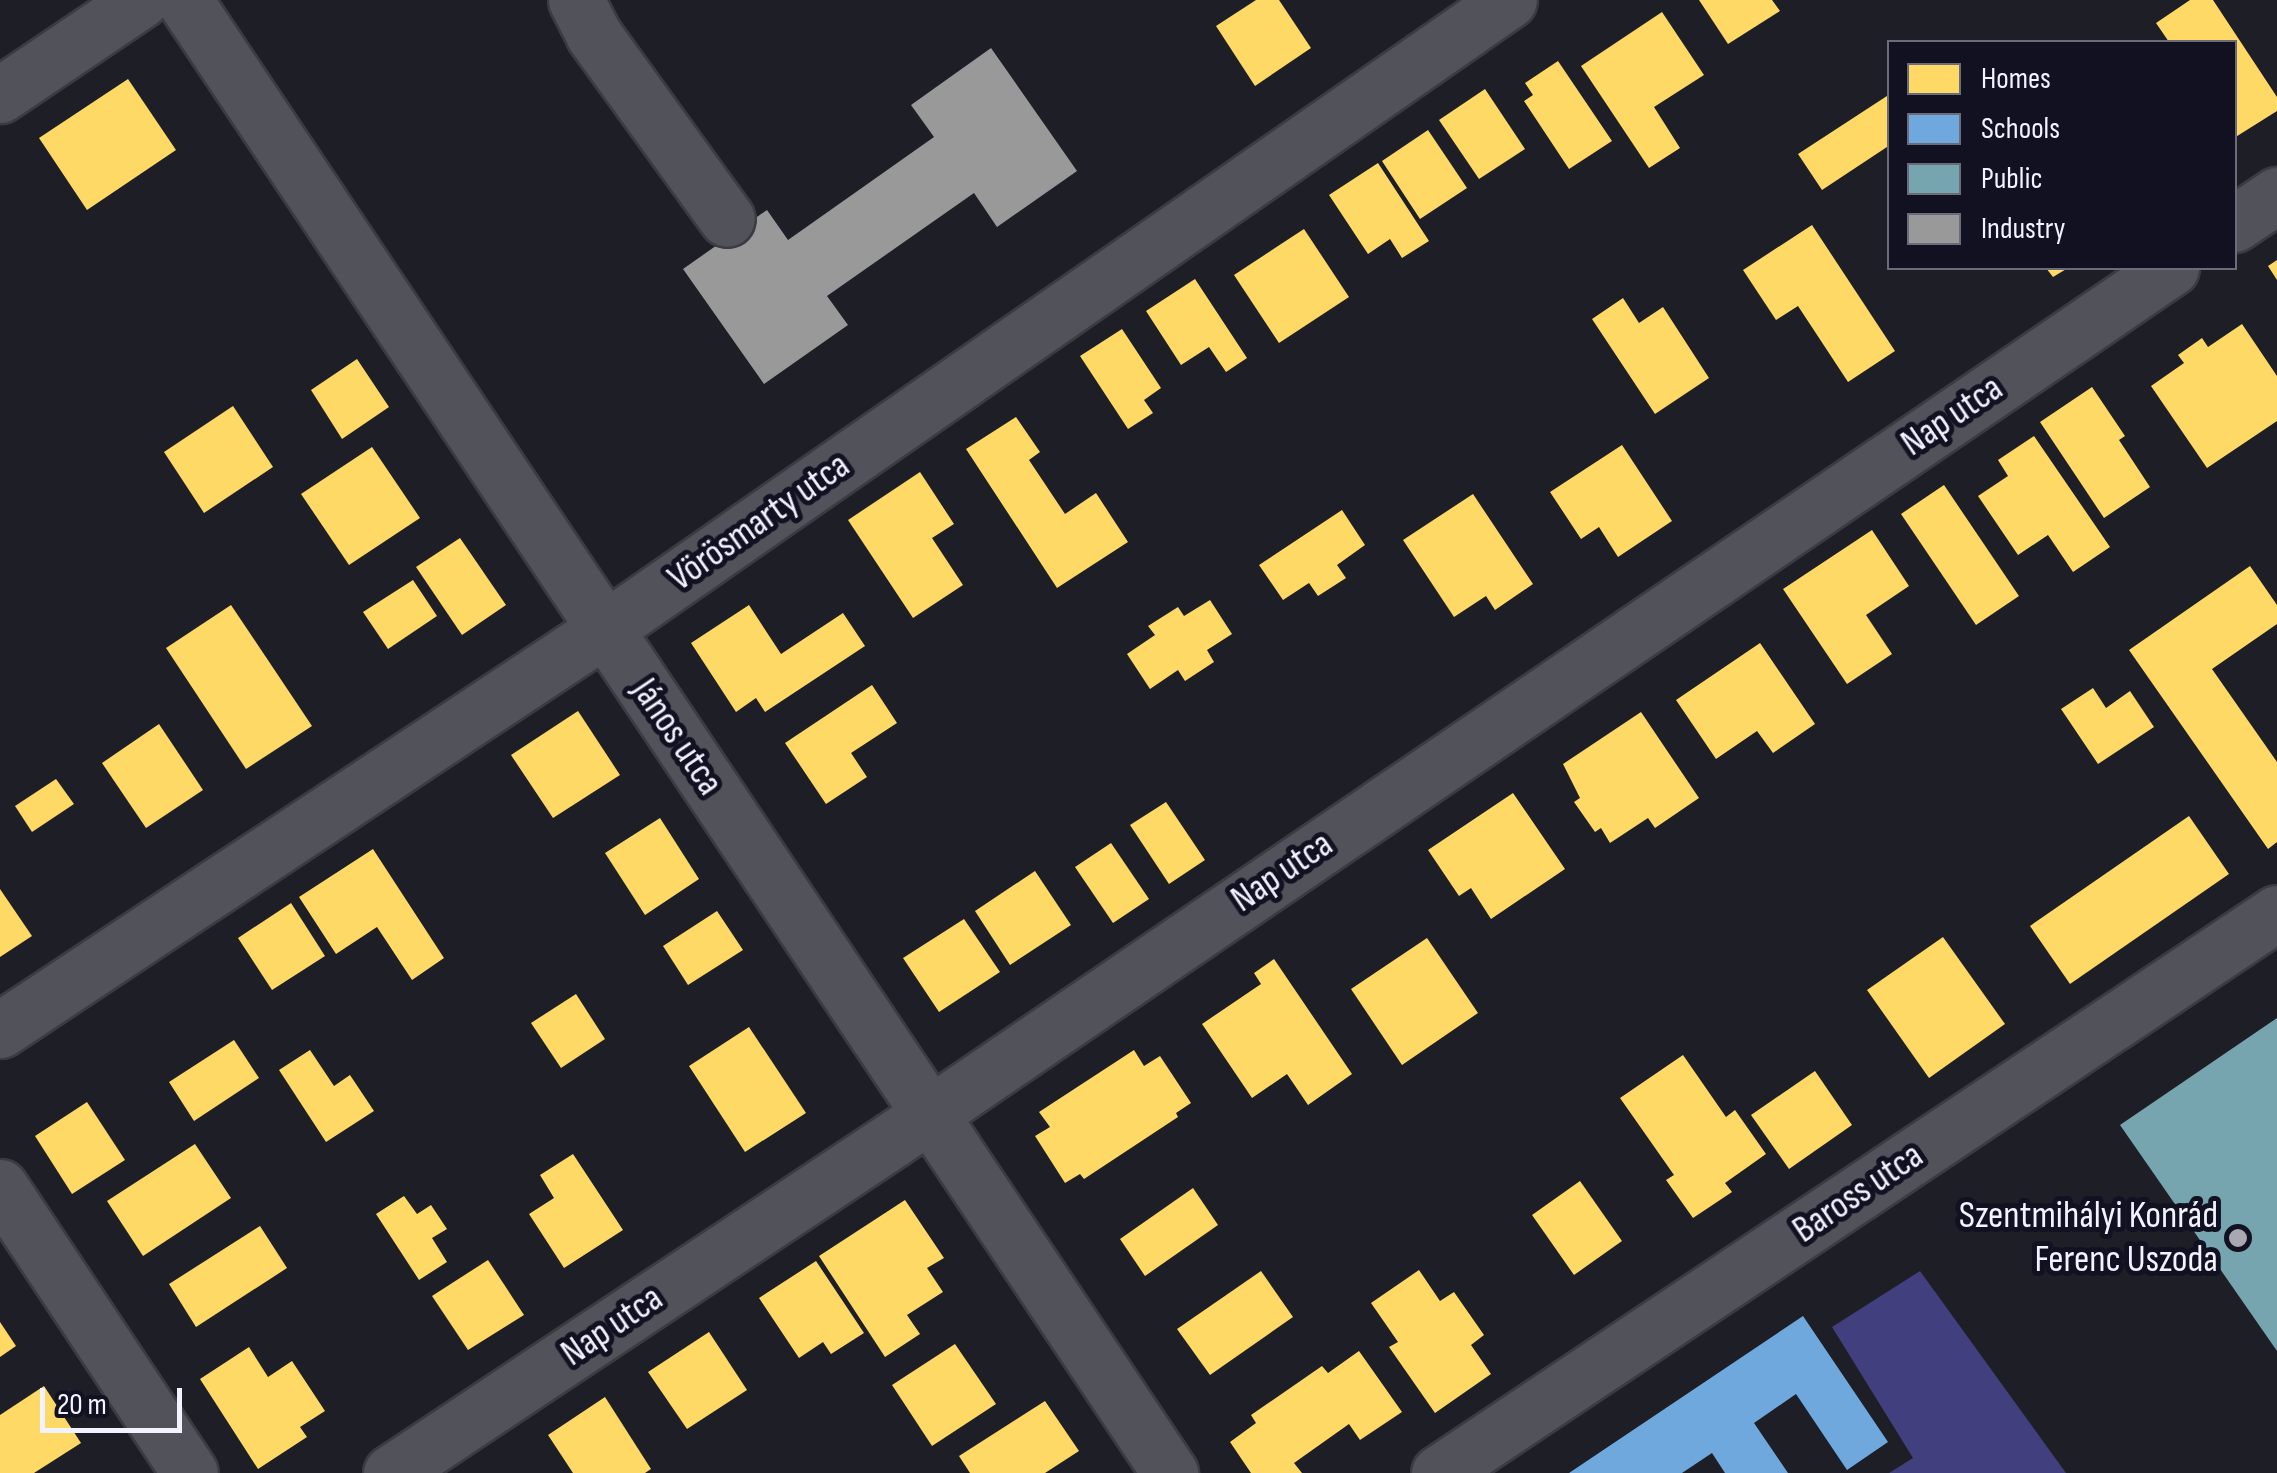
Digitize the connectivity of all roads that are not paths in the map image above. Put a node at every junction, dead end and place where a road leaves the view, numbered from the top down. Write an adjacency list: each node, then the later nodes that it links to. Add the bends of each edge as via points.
1 (576, 0): 6 (street, via 593,34)
2 (1509, 0): 9 (street, Vörösmarty utca)
3 (181, 3): 4 (street); 9 (street, János utca)
4 (0, 95)
5 (2277, 195): 7 (street)
6 (727, 220)
7 (2237, 222)
8 (2168, 270): 12 (street, Nap utca)
9 (605, 629): 11 (street, Vörösmarty utca); 12 (street, János utca)
10 (2277, 913): 17 (street, Baross utca)
11 (0, 1030)
12 (928, 1112): 15 (street, Nap utca); 16 (street, János utca)
13 (0, 1188): 14 (street)
14 (190, 1473)
15 (391, 1473)
16 (1170, 1473)
17 (1439, 1473)

